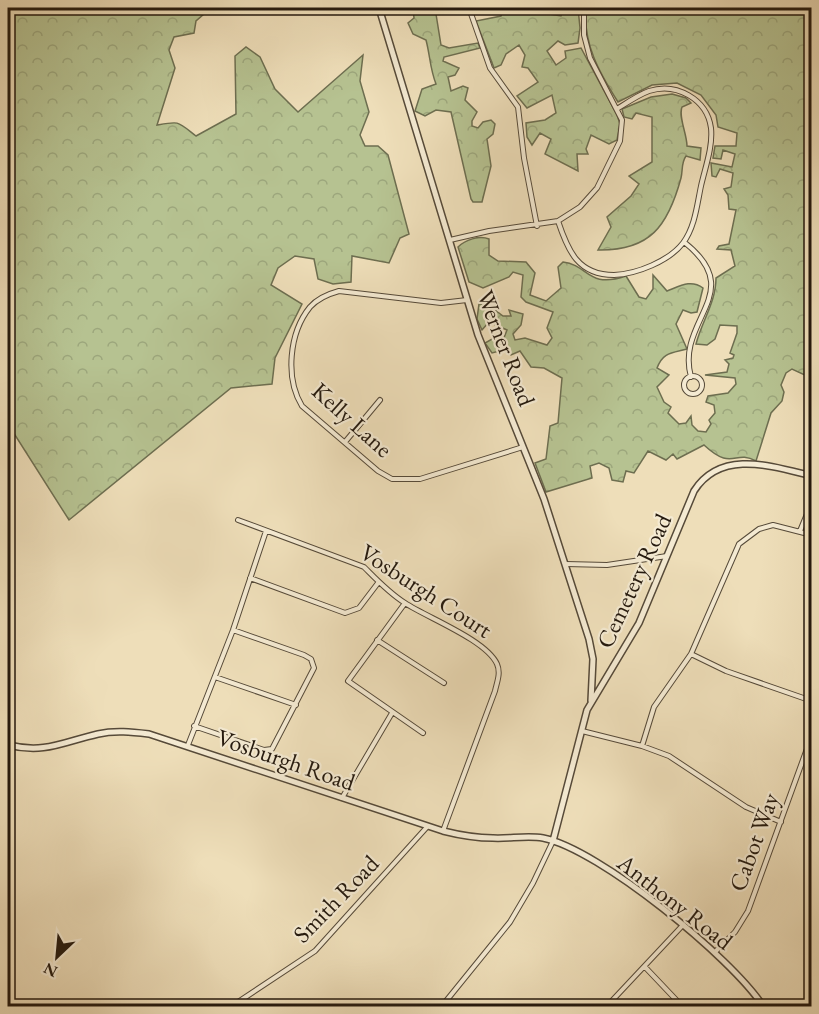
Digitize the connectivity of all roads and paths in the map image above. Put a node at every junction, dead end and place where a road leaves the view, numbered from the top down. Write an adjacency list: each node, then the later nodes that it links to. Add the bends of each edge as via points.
1 (379, 8): 7 (street, Werner Road)
2 (469, 8): 6 (street, via 490,68 518,107)
3 (584, 8): 4 (street, via 584,35 590,58)
4 (617, 109): 5 (street, via 623,130 612,160 588,199); 8 (street, via 651,90 677,89 690,95 710,120 711,140 700,193)
5 (558, 221): 6 (street); 8 (street, via 574,259 605,275 640,270 660,261)
6 (537, 226): 7 (street)
7 (450, 240): 9 (street, Werner Road)
8 (684, 242): 10 (street, via 712,273 710,295 690,349)
9 (467, 300): 12 (street, Kelly Lane, via 441,303 339,291 311,305 296,336 293,387 302,406); 13 (street, Werner Road)
10 (691, 377): 10 (street, via 685,387 689,393 697,393 702,382)
11 (380, 400): 12 (street)
12 (345, 442): 13 (street, Kelly Lane, via 378,471 406,481)
13 (524, 447): 21 (street, Werner Road)
14 (812, 476): 20 (street, Cemetery Road, via 765,465 715,468 694,491)
15 (812, 502): 18 (street)
16 (238, 520): 17 (street, Vosburgh Court)
17 (266, 531): 22 (street); 23 (street, Vosburgh Court, via 355,562)
18 (800, 531): 19 (street); 27 (street, via 778,525 746,536)
19 (812, 535)
20 (668, 556): 21 (street, via 607,565); 30 (street, Cemetery Road, via 624,652)
21 (566, 564): 30 (street, Werner Road, via 593,659)
22 (250, 578): 23 (street, via 345,614 356,611); 25 (street)
23 (378, 583): 24 (street, Vosburgh Court)
24 (405, 603): 26 (street); 46 (street, Vosburgh Court, via 479,646 493,658 498,670 495,691)
25 (233, 630): 28 (street); 32 (street, via 311,659 314,668)
26 (377, 640): 29 (street); 33 (street, via 348,681)
27 (691, 654): 31 (street, via 726,671); 40 (street, via 654,707)
28 (214, 677): 32 (street); 34 (street)
29 (444, 682)
30 (591, 701): 35 (street, Cemetery Road)
31 (812, 701)
32 (296, 705): 34 (street, via 276,744 268,750)
33 (392, 713): 36 (street); 43 (street)
34 (194, 726): 39 (street)
35 (582, 731): 40 (street); 47 (street, Cemetery Road)
36 (423, 732)
37 (812, 735): 41 (street, Cabot Way)
38 (8, 745): 39 (street, Vosburgh Road, via 58,747 114,732 149,734)
39 (188, 745): 43 (street, Vosburgh Road)
40 (642, 746): 44 (street, via 669,756 746,807)
41 (802, 760): 42 (street); 44 (street, Cabot Way)
42 (812, 764)
43 (342, 798): 45 (street, Vosburgh Road)
44 (781, 822): 49 (street, Cabot Way, via 744,920)
45 (427, 827): 46 (street, Vosburgh Road); 51 (street, Smith Road, via 315,951)
46 (443, 831): 47 (street, Vosburgh Road)
47 (553, 841): 48 (street, Anthony Road, via 607,870); 52 (street, via 510,922)
48 (683, 925): 49 (street, Anthony Road); 50 (street)
49 (715, 952): 55 (street, Anthony Road)
50 (645, 967): 53 (street); 54 (street)
51 (232, 1006)
52 (442, 1006)
53 (606, 1006)
54 (682, 1006)
55 (763, 1006)

